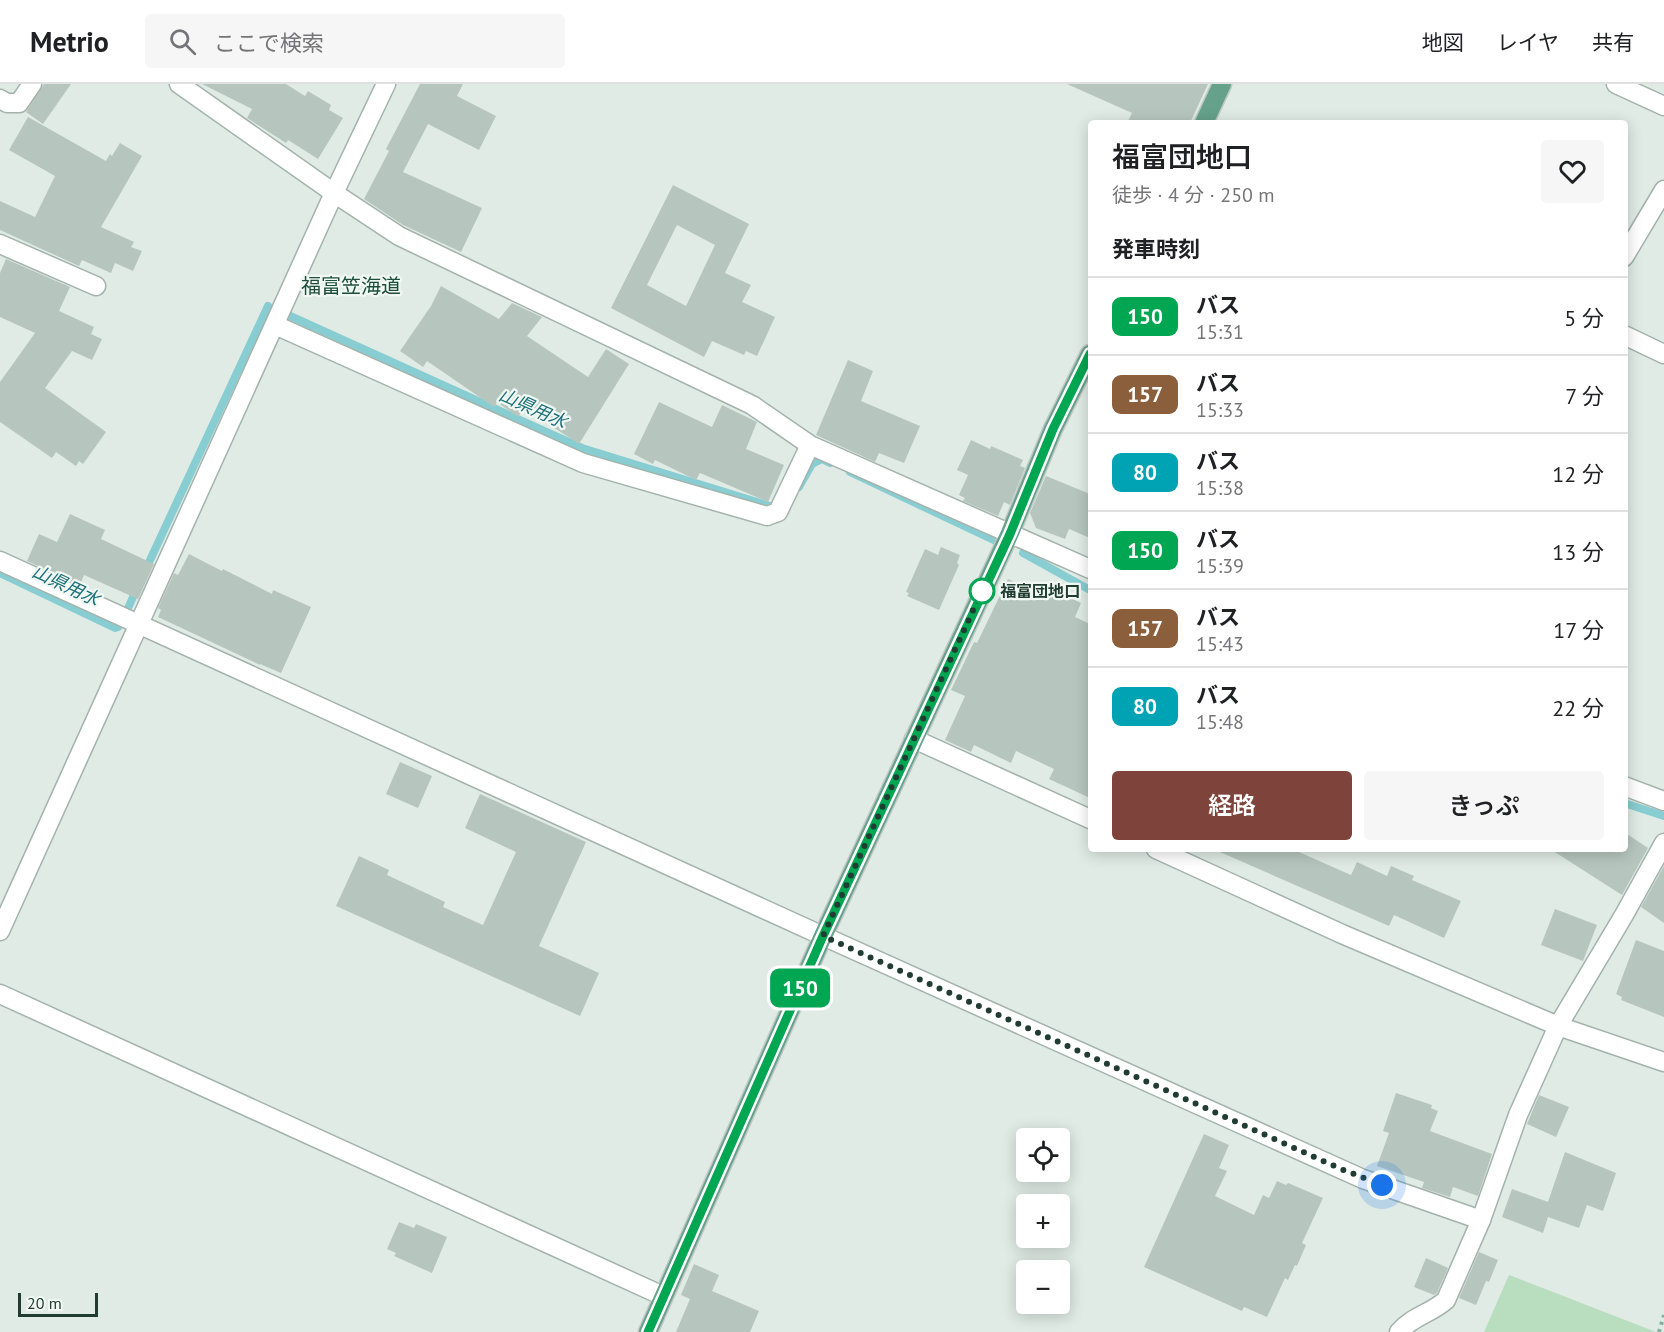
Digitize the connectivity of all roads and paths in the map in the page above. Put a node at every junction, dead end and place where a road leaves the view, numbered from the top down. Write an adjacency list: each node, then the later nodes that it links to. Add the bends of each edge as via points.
1 (32, 84): 6 (street, via 19,103)
2 (179, 84): 10 (street)
3 (386, 84): 10 (street)
4 (1222, 84): 8 (main road)
5 (1616, 84): 7 (street)
6 (0, 99)
7 (1664, 106)
8 (1205, 120)
9 (1664, 190): 12 (street)
10 (334, 193): 14 (street); 18 (street, via 399,236 752,405)
11 (0, 244): 13 (street)
12 (1628, 250)
13 (96, 286)
14 (275, 325): 18 (street, via 583,463 766,516 778,512); 22 (street)
15 (1628, 337): 16 (street)
16 (1664, 354)
17 (1088, 358): 19 (main road, via 1053,429)
18 (810, 445): 19 (street)
19 (1010, 534): 21 (street); 23 (main road)
20 (0, 561): 22 (street)
21 (1088, 568)
22 (139, 624): 29 (street); 30 (street)
23 (914, 739): 26 (street); 30 (main road)
24 (1628, 788): 25 (street)
25 (1664, 801)
26 (1088, 818)
27 (1664, 843): 32 (street)
28 (1163, 852): 32 (street)
29 (0, 931)
30 (823, 936): 34 (street, via 1363,1179); 35 (main road)
31 (0, 994): 35 (street)
32 (1558, 1026): 33 (street); 34 (street, via 1518,1116)
33 (1664, 1062)
34 (1481, 1220): 38 (street, via 1446,1300)
35 (663, 1296): 37 (main road)
36 (1664, 1315): 39 (path)
37 (652, 1331)
38 (1399, 1332)
39 (1659, 1332)

